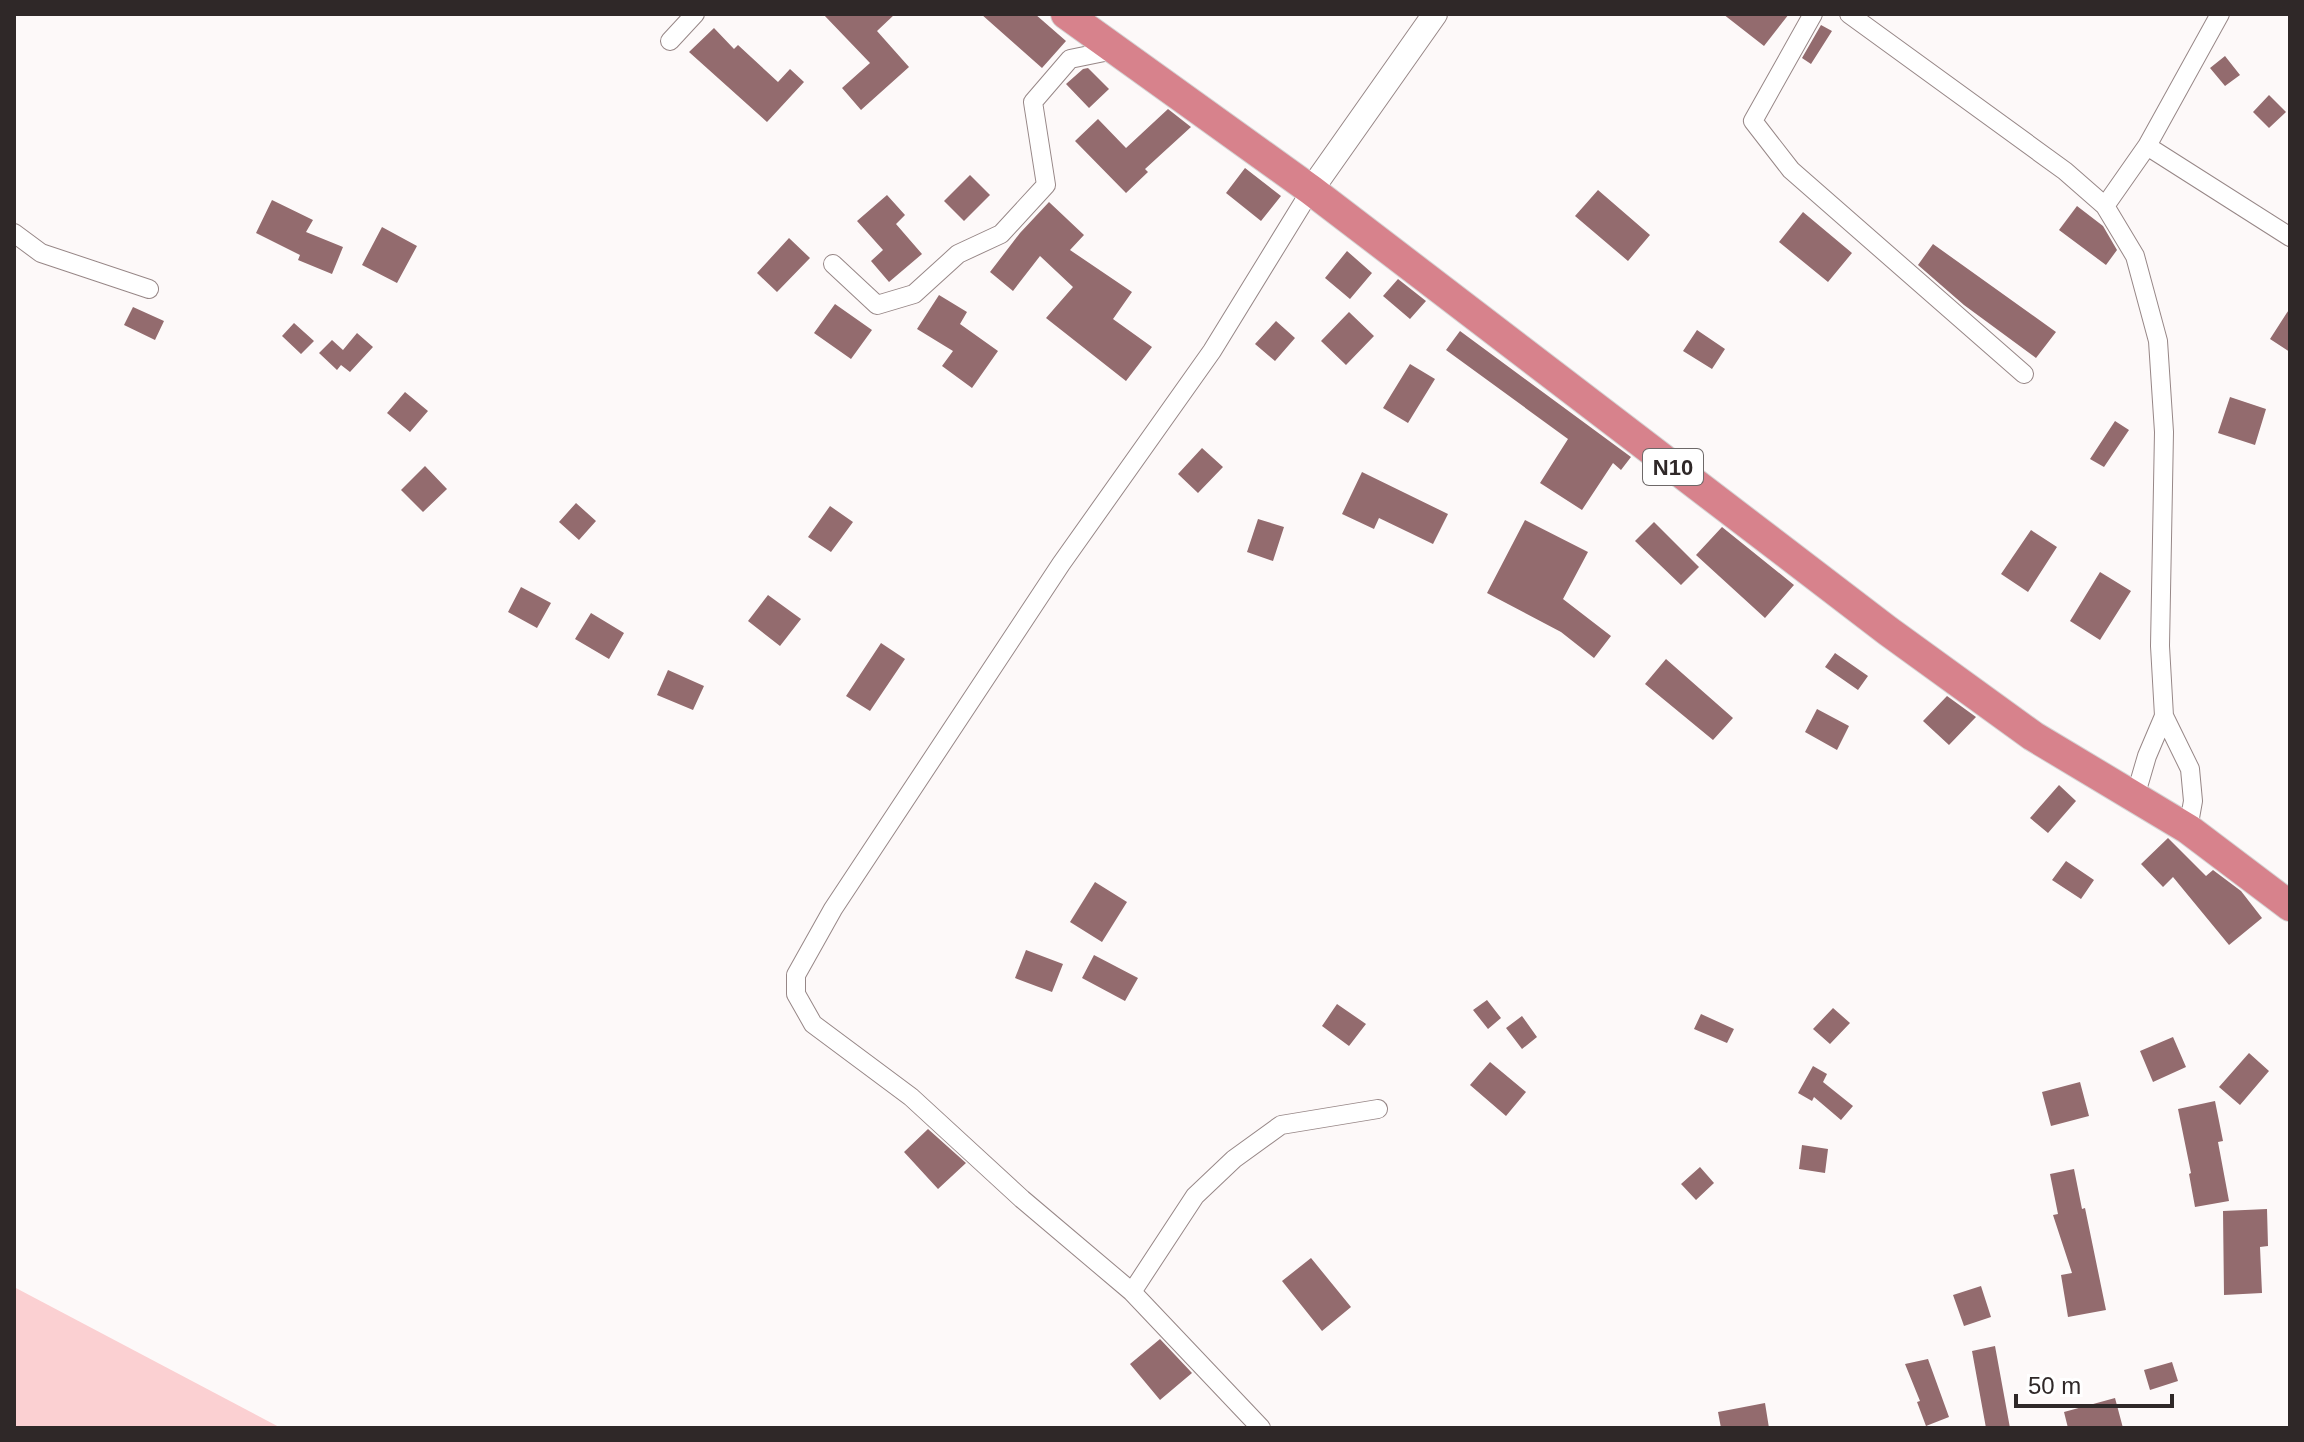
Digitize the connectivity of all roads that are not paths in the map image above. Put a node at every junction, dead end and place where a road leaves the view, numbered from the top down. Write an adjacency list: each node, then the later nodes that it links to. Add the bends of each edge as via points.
1 (695, 14): 7 (street)
2 (1066, 14): 8 (highway, N10)
3 (1435, 14): 10 (street)
4 (1813, 14): 16 (street, via 1753,121 1791,170)
5 (1849, 14): 11 (street)
6 (2220, 14): 9 (street)
7 (670, 41)
8 (1114, 50): 10 (highway, N10); 14 (street, via 1070,59 1033,102 1046,185 1001,234 958,254 914,294 877,305)
9 (2147, 146): 11 (street); 13 (street)
10 (1311, 190): 18 (highway, N10, via 1888,631 2033,736); 22 (street, via 1212,351 1061,564 833,909 796,975 796,994 813,1024 911,1097)
11 (2105, 206): 17 (street, via 2135,256 2158,341 2164,432)
12 (14, 233): 15 (street, via 41,253)
13 (2290, 237)
14 (833, 264)
15 (149, 289)
16 (2024, 374)
17 (2164, 716): 18 (street); 19 (street, via 2190,769 2193,801)
18 (2135, 797): 19 (highway, N10)
19 (2188, 829): 20 (highway, N10)
20 (2290, 906)
21 (1378, 1109): 22 (street, via 1281,1125 1246,1151 1195,1196)
22 (1132, 1292): 23 (street)
23 (1261, 1428)

